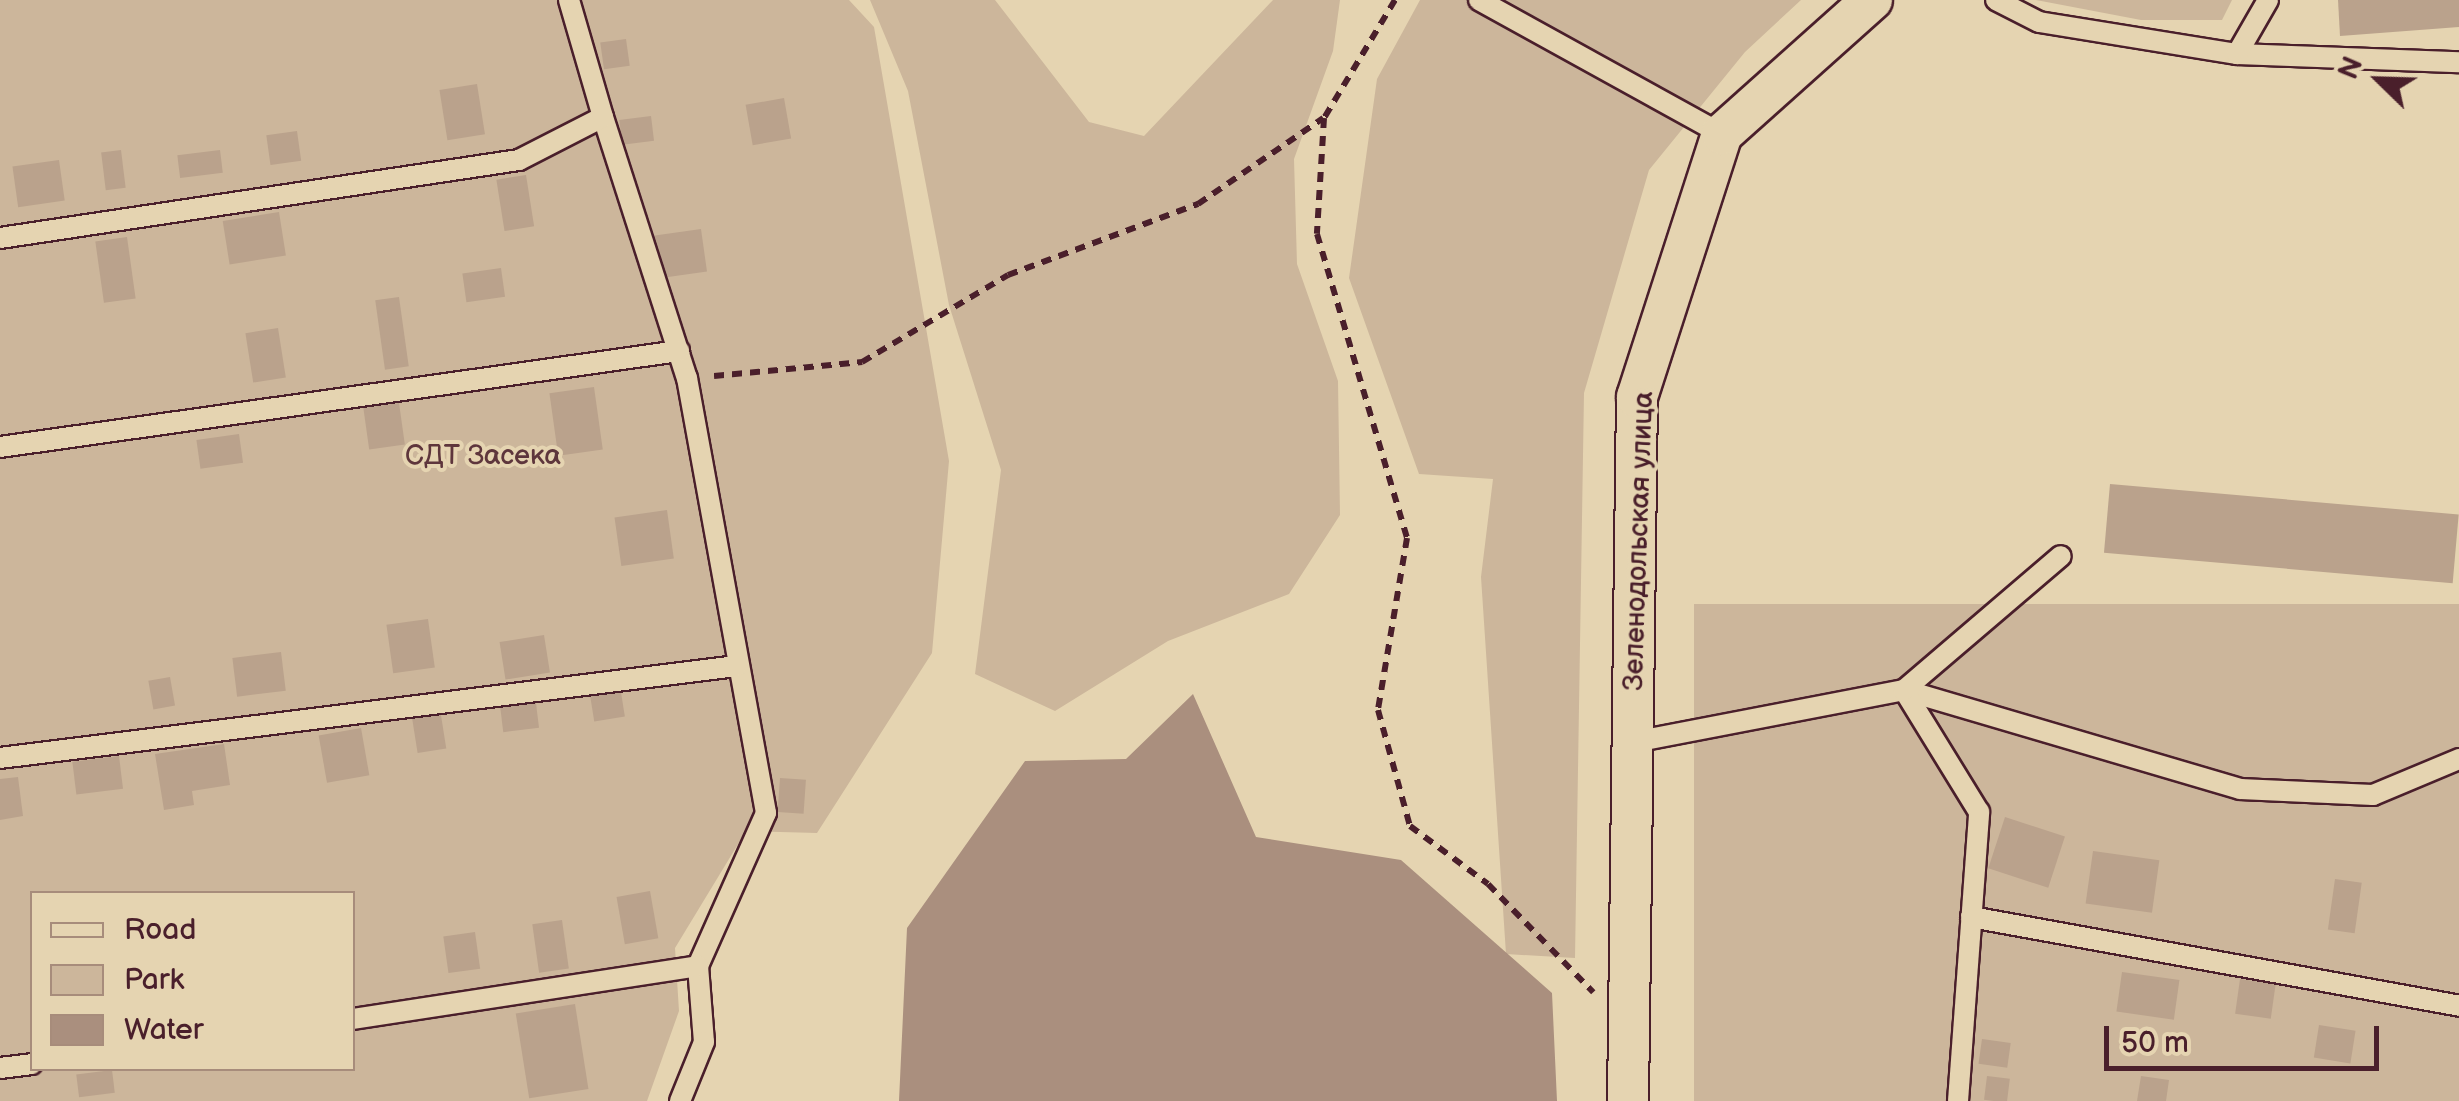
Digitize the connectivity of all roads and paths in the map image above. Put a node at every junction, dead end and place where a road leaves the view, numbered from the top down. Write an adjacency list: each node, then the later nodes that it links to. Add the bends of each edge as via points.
1 (569, 0): 9 (lane)
2 (1395, 0): 10 (path)
3 (1479, 0): 11 (lane)
4 (1872, 0): 11 (street)
5 (1996, 0): 7 (lane, via 2039,22)
6 (2268, 0): 7 (lane)
7 (2238, 54): 8 (lane)
8 (2459, 62)
9 (603, 117): 12 (lane, via 519,160); 13 (lane)
10 (1324, 118): 14 (path, via 1198,204 1008,275 862,362); 24 (path, via 1317,234 1407,538 1378,710 1410,826 1488,884)
11 (1722, 134): 19 (street, Зеленодольская улица, via 1637,397)
12 (0, 238)
13 (679, 352): 14 (lane); 15 (lane)
14 (688, 378): 17 (lane)
15 (0, 446)
16 (2061, 556): 18 (lane)
17 (738, 666): 20 (lane); 23 (lane, via 766,813)
18 (1904, 690): 19 (lane); 21 (lane, via 2240,789 2372,794); 22 (lane, via 1979,812)
19 (1634, 742): 30 (street, Зеленодольская улица)
20 (0, 758)
21 (2459, 759)
22 (1972, 918): 25 (lane); 31 (lane)
23 (698, 966): 26 (lane); 29 (lane, via 704,1042)
24 (1607, 1006)
25 (2459, 1006)
26 (355, 1019)
27 (30, 1064): 28 (lane)
28 (0, 1068)
29 (680, 1101)
30 (1628, 1101)
31 (1958, 1101)

